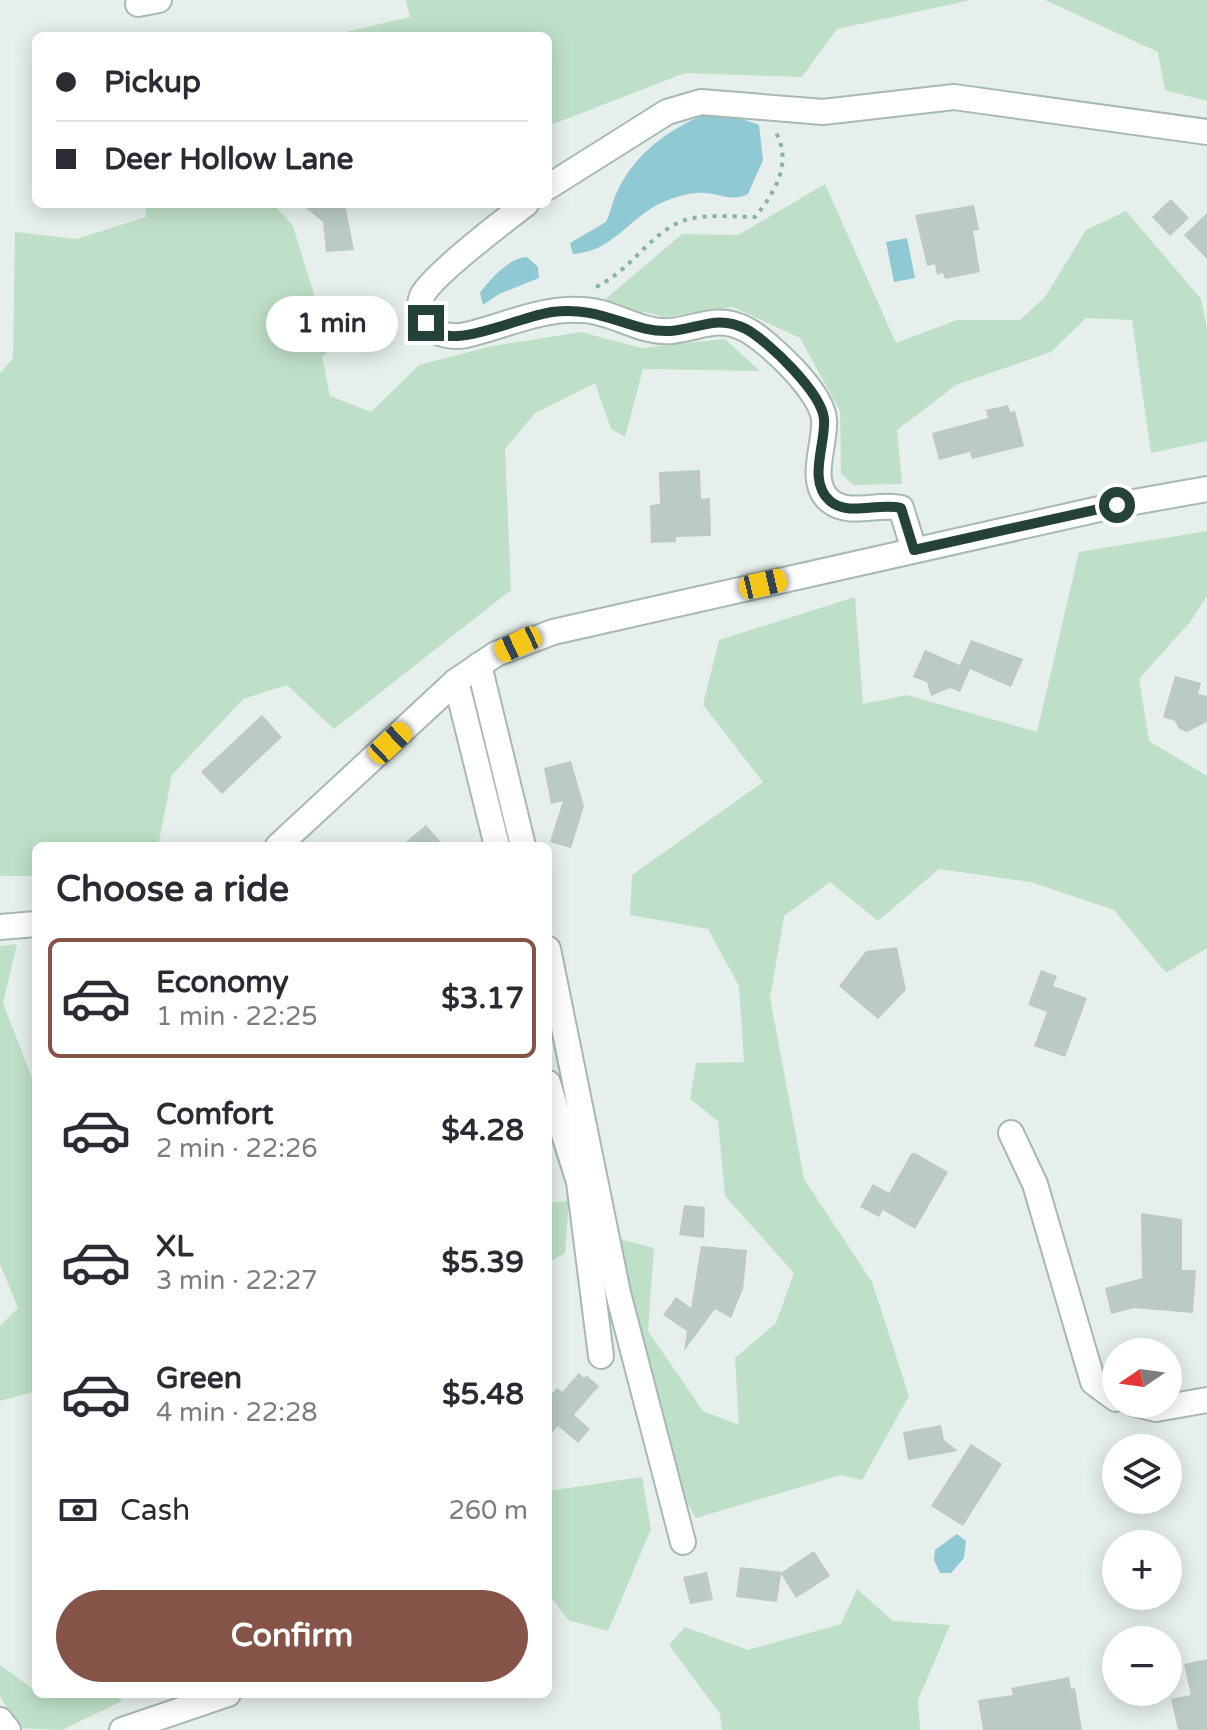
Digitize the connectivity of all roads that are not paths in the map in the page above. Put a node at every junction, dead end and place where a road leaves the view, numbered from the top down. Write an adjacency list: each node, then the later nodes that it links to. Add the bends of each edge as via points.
1 (1207, 132): 2 (street, via 954,97 823,112 701,102 685,105)
2 (552, 185)
3 (521, 208): 5 (street, via 422,296 420,311 426,323 440,334 463,336 519,319 584,310 653,329 671,331 724,321 745,329 804,382 822,410 820,484 826,495 855,509 901,508)
4 (1207, 489): 5 (street)
5 (914, 550): 6 (street, via 553,632)
6 (479, 665): 7 (street); 10 (street)
7 (456, 681): 8 (street); 9 (street)
8 (282, 842)
9 (496, 842)
10 (522, 842)
11 (32, 924): 12 (street)
12 (0, 927)
13 (552, 969): 20 (street, via 618,1293)
14 (552, 1096): 16 (street, via 579,1182)
15 (1011, 1133): 17 (street, via 1035,1184 1093,1382)
16 (601, 1356)
17 (1102, 1389)
18 (1207, 1400): 19 (street)
19 (1182, 1402)
20 (683, 1542)
21 (216, 1698): 24 (street)
22 (0, 1720): 23 (street)
23 (8, 1730)
24 (122, 1730)

